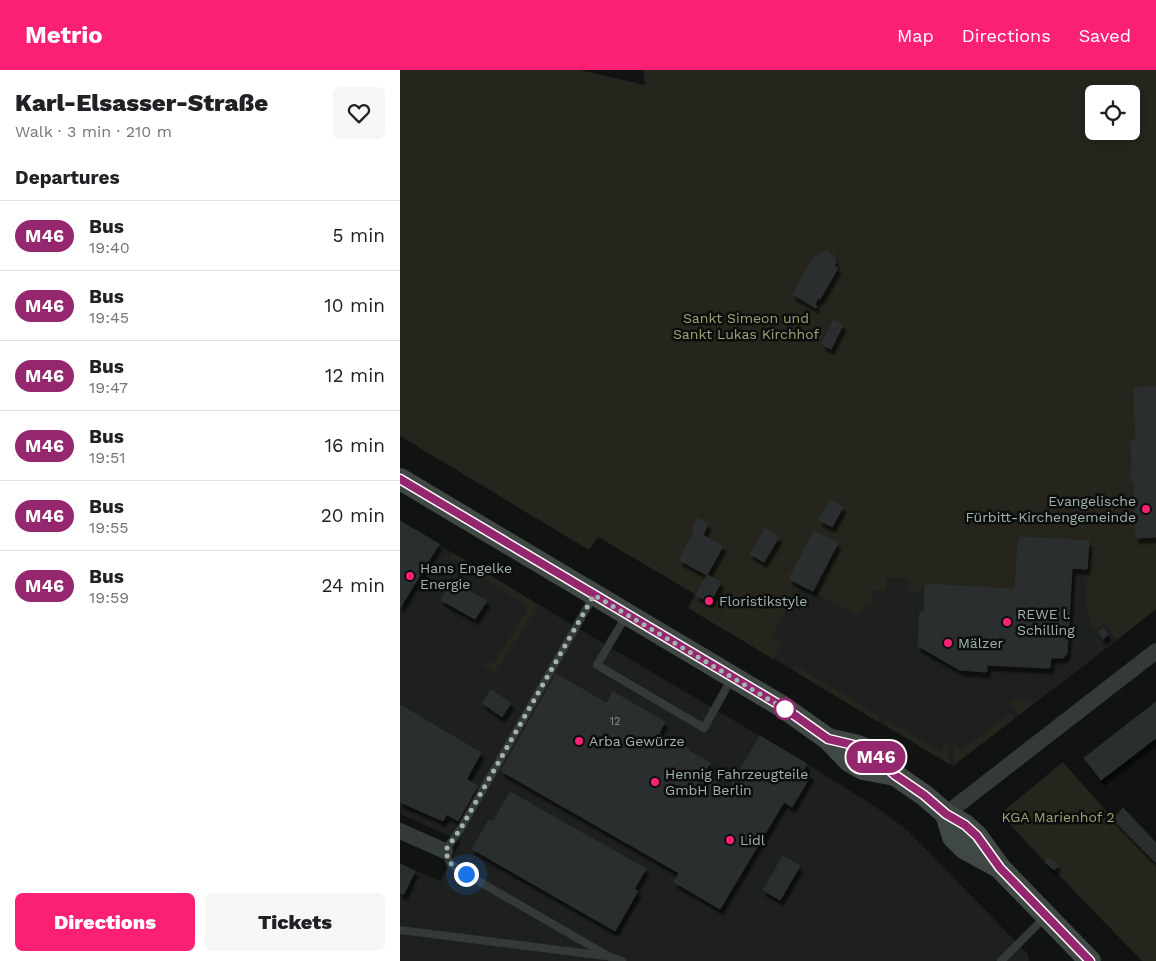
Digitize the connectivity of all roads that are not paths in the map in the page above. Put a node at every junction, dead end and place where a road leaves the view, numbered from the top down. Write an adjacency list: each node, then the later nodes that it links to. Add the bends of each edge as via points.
1 (400, 479): 2 (street)
2 (594, 595): 3 (street); 8 (lane, via 466,820)
3 (627, 614): 5 (street); 5 (lane, via 597,665 704,728)
4 (1156, 651): 6 (street)
5 (733, 677): 6 (street, via 794,714 828,739 849,761 863,768 895,775)
6 (946, 814): 9 (street, via 953,837 964,848 1000,868)
7 (400, 831): 8 (street)
8 (445, 851): 11 (lane, via 450,863 466,874)
9 (1046, 916): 13 (lane); 14 (street)
10 (400, 930): 11 (lane)
11 (610, 957): 12 (lane)
12 (622, 961)
13 (1001, 961)
14 (1090, 961)

